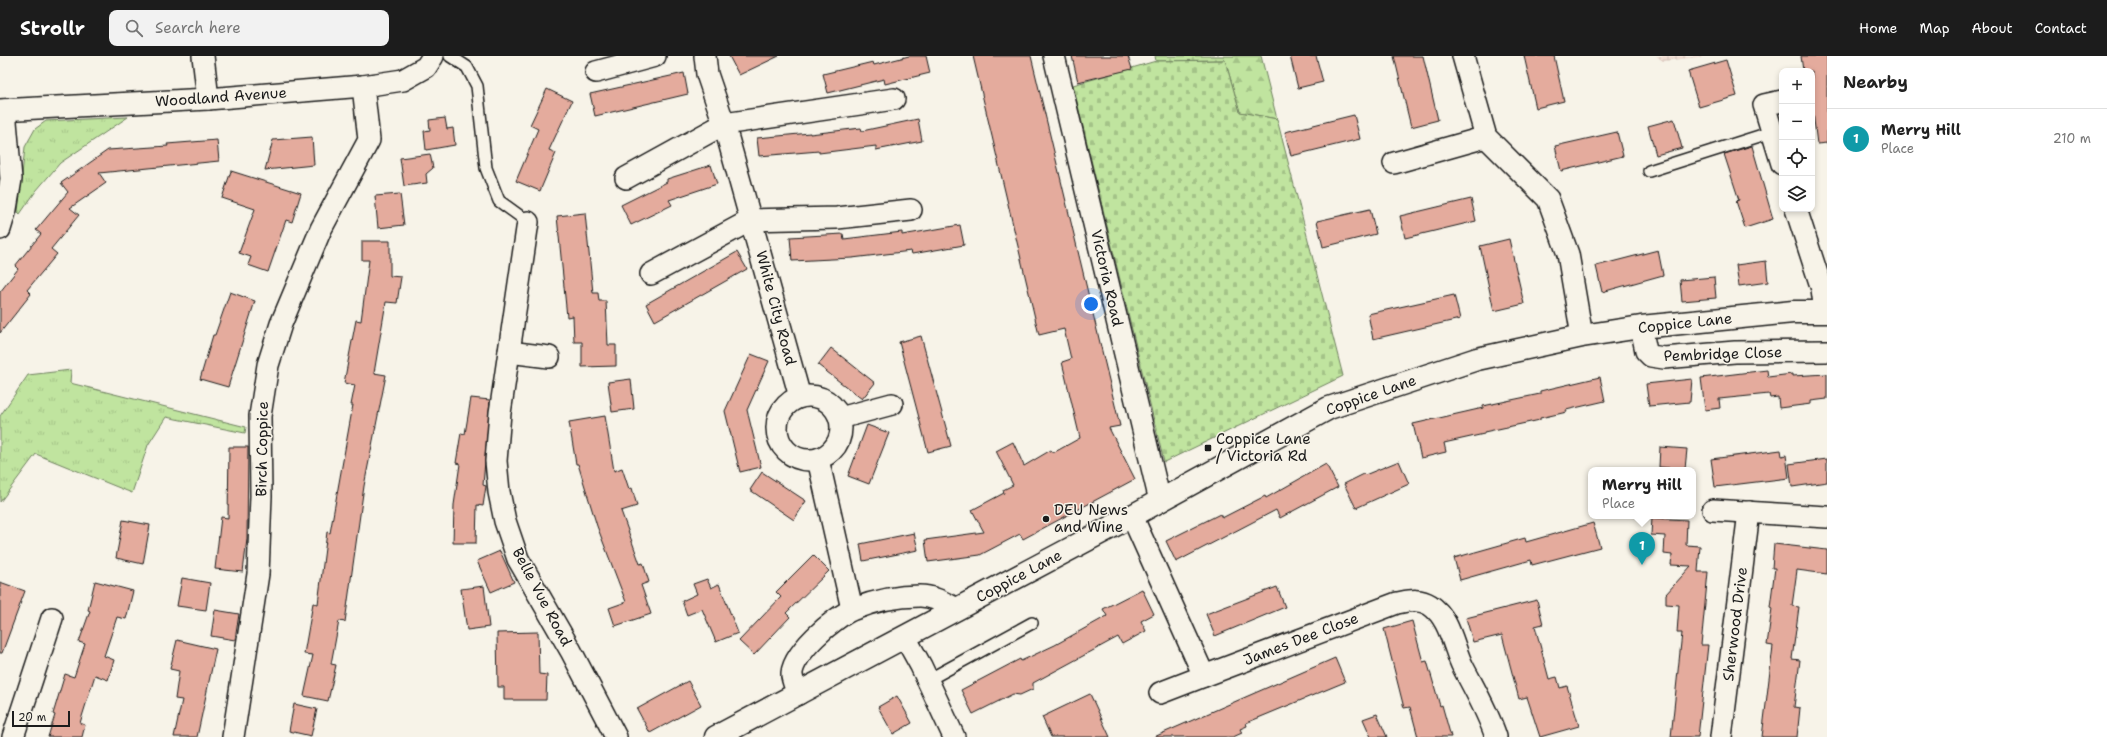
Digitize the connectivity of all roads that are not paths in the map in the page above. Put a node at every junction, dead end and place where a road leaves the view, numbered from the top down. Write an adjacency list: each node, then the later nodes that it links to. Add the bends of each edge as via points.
1 (203, 56): 10 (street)
2 (433, 56): 9 (street, Woodland Avenue, via 426,67 403,80)
3 (450, 56): 24 (lane, via 467,67 477,86 486,168 499,201)
4 (655, 56): 8 (street)
5 (705, 56): 14 (street, White City Road, via 707,74)
6 (1054, 56): 37 (street, Victoria Road)
7 (1463, 56): 16 (street)
8 (596, 72)
9 (363, 86): 10 (street, Woodland Avenue); 52 (street, Birch Coppice, via 368,140 321,229 268,365 260,416 261,496 258,574)
10 (208, 99): 13 (street, Woodland Avenue)
11 (894, 99): 14 (street)
12 (1779, 102): 15 (street, via 1764,105)
13 (3, 110): 25 (street, via 11,179)
14 (724, 124): 20 (street); 23 (street, White City Road)
15 (1772, 132): 17 (street); 19 (lane)
16 (1486, 137): 18 (street); 29 (street, via 1548,199 1568,254)
17 (1779, 154)
18 (1394, 163)
19 (1649, 171)
20 (626, 178)
21 (911, 210): 23 (street, via 837,218)
22 (1797, 212): 27 (street, via 1822,289)
23 (751, 220): 26 (street); 33 (street, White City Road)
24 (528, 222): 31 (street, Belle Vue Road)
25 (0, 229)
26 (651, 274)
27 (1826, 312): 28 (street, Coppice Lane, via 1793,312)
28 (1641, 327): 29 (street, Coppice Lane); 30 (street, Pembridge Close, via 1646,351 1651,356 1664,358 1735,352)
29 (1582, 336): 37 (street, Coppice Lane, via 1478,359 1329,408)
30 (1827, 351)
31 (509, 352): 32 (street); 53 (street, Belle Vue Road, via 496,460 499,492 506,521 518,559 571,651)
32 (548, 358)
33 (800, 397): 35 (street, via 824,399 834,407); 36 (street, via 788,404 780,415 777,430 781,443 790,454 804,459)
34 (892, 404): 35 (street)
35 (840, 418): 36 (street, via 842,430 838,443 829,453)
36 (818, 458): 42 (street)
37 (1160, 501): 40 (street, Coppice Lane)
38 (1713, 510): 39 (street)
39 (1749, 512): 41 (street); 57 (street, Sherwood Drive)
40 (1132, 516): 43 (street, Coppice Lane); 47 (street)
41 (1827, 518)
42 (852, 609): 43 (street, via 891,598 920,596 936,599); 50 (street, via 824,629 806,647 795,664 792,676)
43 (957, 609): 46 (street, Coppice Lane)
44 (52, 618): 51 (street)
45 (1032, 623): 48 (lane)
46 (905, 637): 48 (street); 50 (street, Coppice Lane)
47 (1204, 676): 49 (street, James Dee Close); 56 (street, James Dee Close, via 1398,603 1420,600 1435,609 1448,627 1462,665)
48 (928, 680): 55 (street)
49 (1160, 693)
50 (798, 694): 54 (street, Coppice Lane)
51 (12, 737)
52 (233, 737)
53 (616, 737)
54 (716, 737)
55 (954, 737)
56 (1496, 737)
57 (1721, 737)

